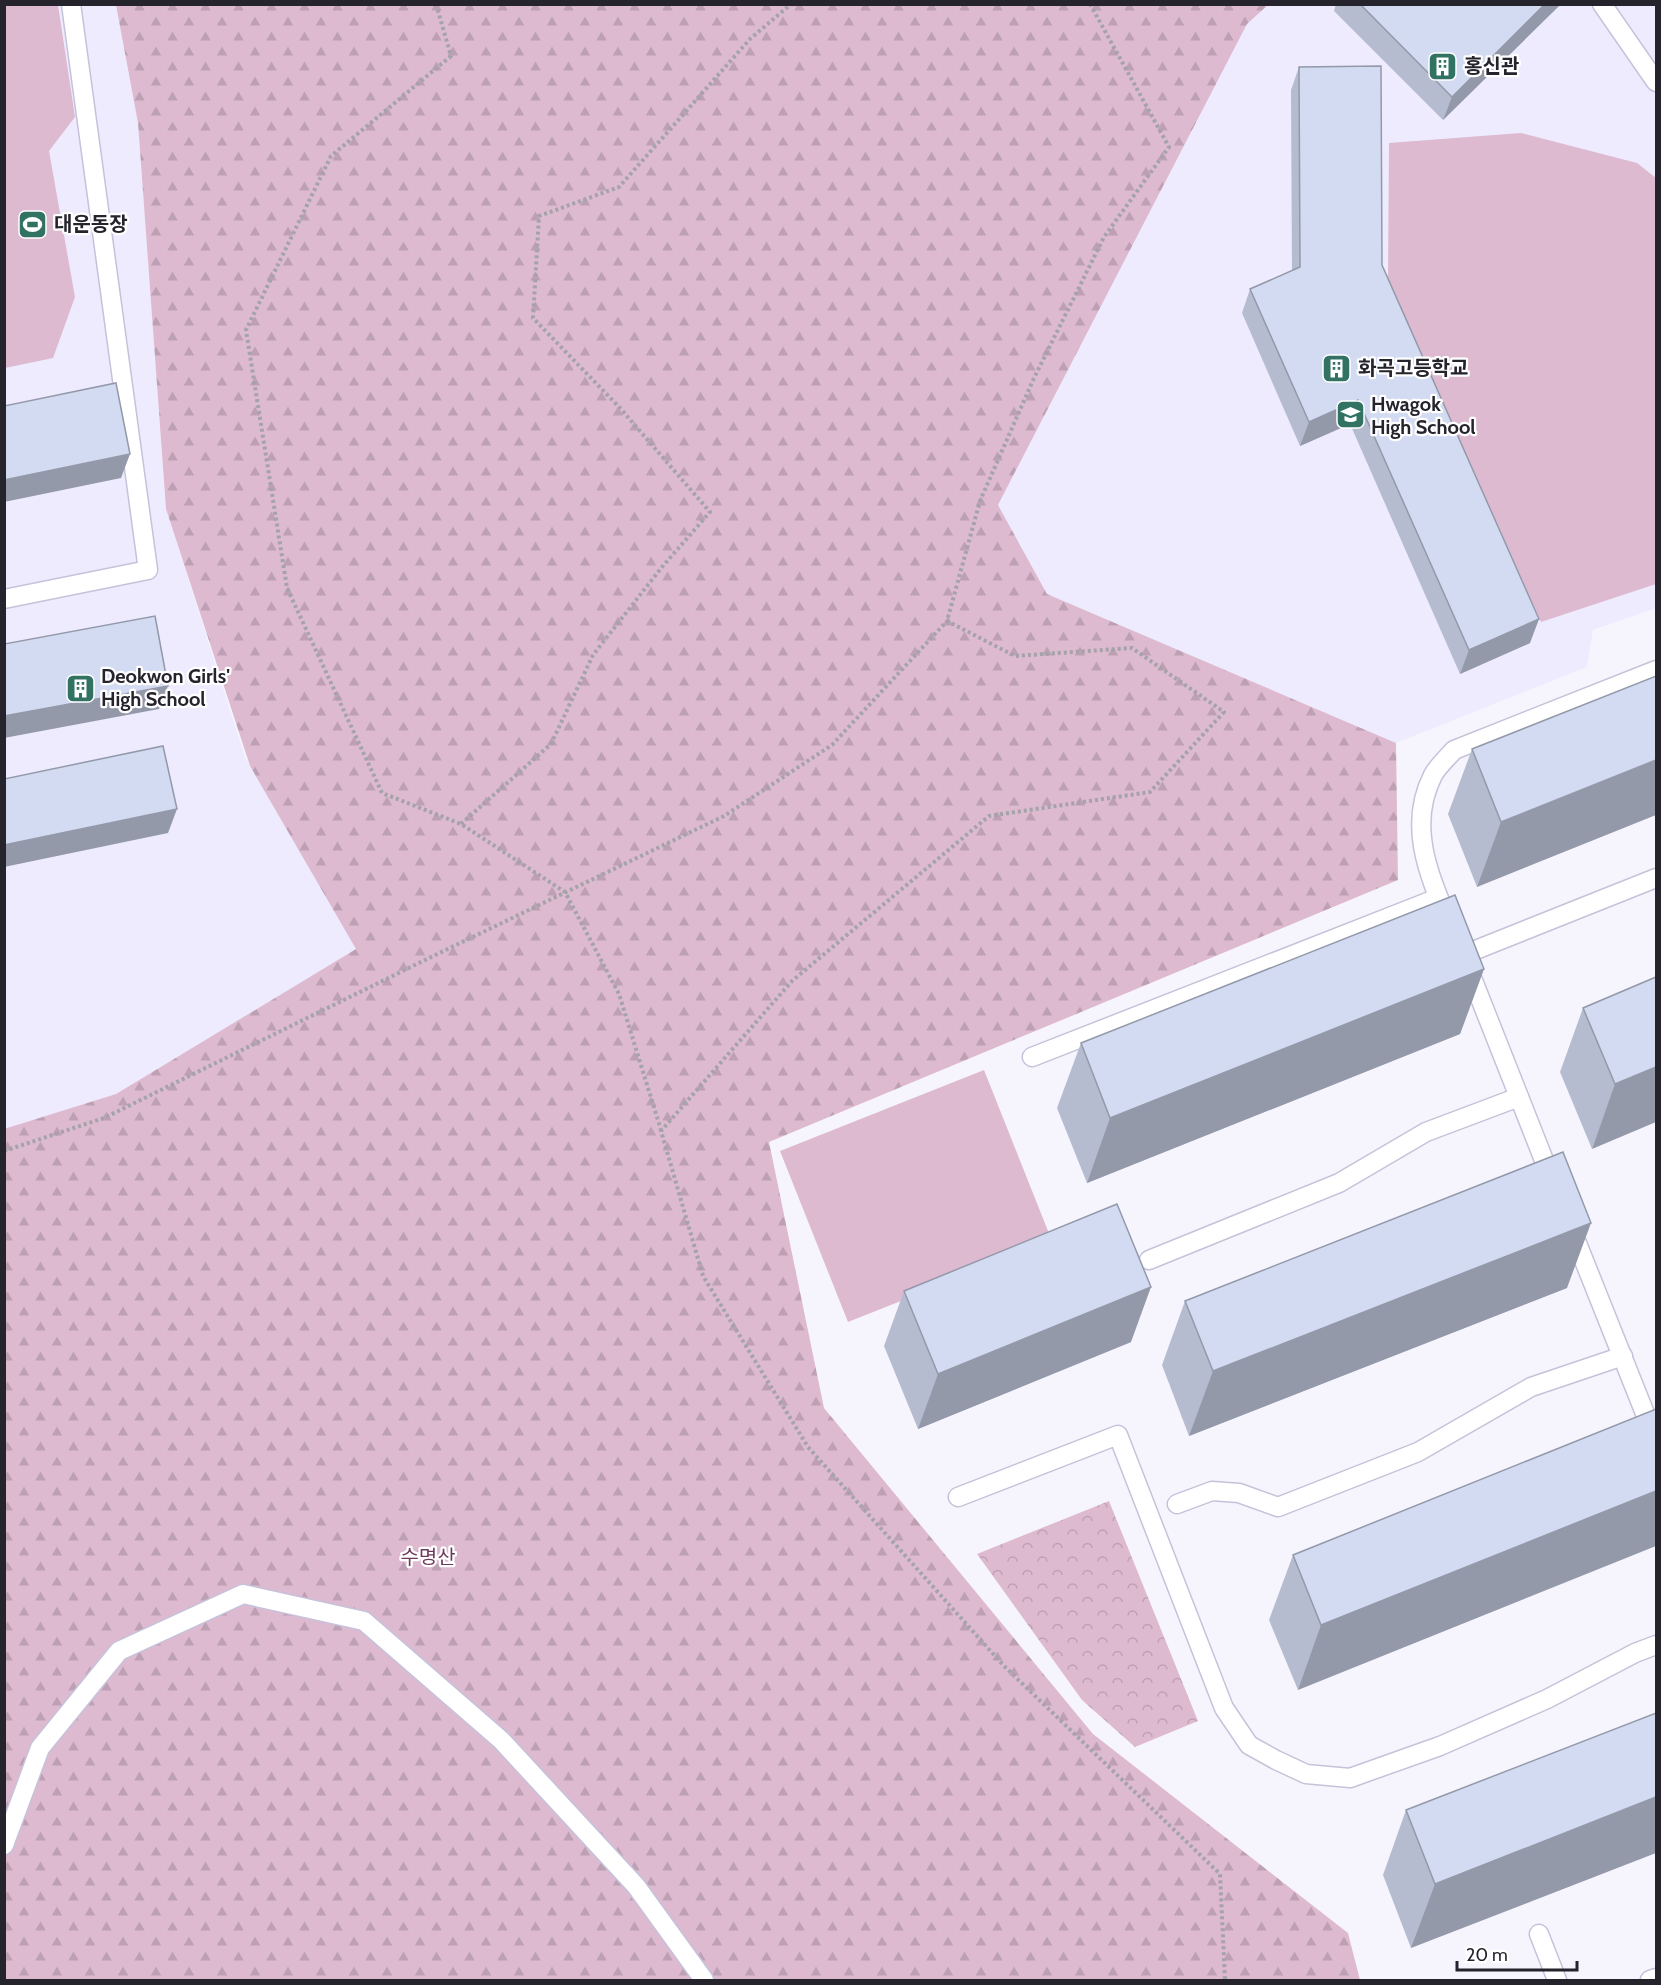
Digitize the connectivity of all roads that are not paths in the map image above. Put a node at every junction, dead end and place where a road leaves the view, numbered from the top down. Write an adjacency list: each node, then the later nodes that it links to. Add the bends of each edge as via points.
1 (71, 4): 4 (lane, via 148,570)
2 (1602, 4): 3 (lane)
3 (1656, 82)
4 (4, 599)
5 (1656, 670): 7 (lane, via 1625,689 1454,750 1434,774 1422,807 1422,848)
6 (1656, 878): 8 (lane)
7 (1438, 898): 8 (lane); 9 (lane)
8 (1463, 955): 10 (lane)
9 (1032, 1057)
10 (1519, 1097): 11 (lane, via 1426,1132 1339,1184); 12 (lane)
11 (1149, 1260)
12 (1623, 1356): 13 (lane); 15 (lane, via 1532,1388 1418,1452 1278,1507 1239,1493 1212,1491)
13 (1656, 1441)
14 (958, 1497): 16 (lane, via 1118,1435 1224,1708 1249,1744 1306,1774 1350,1778 1440,1746)
15 (1177, 1504)
16 (1656, 1645)
17 (4, 1845): 20 (lane, via 40,1748 119,1651 243,1594 364,1621 501,1740 636,1886)
18 (1539, 1934): 21 (lane)
19 (1656, 1978): 22 (lane)
20 (704, 1980)
21 (1557, 1980)
22 (1650, 1980)

